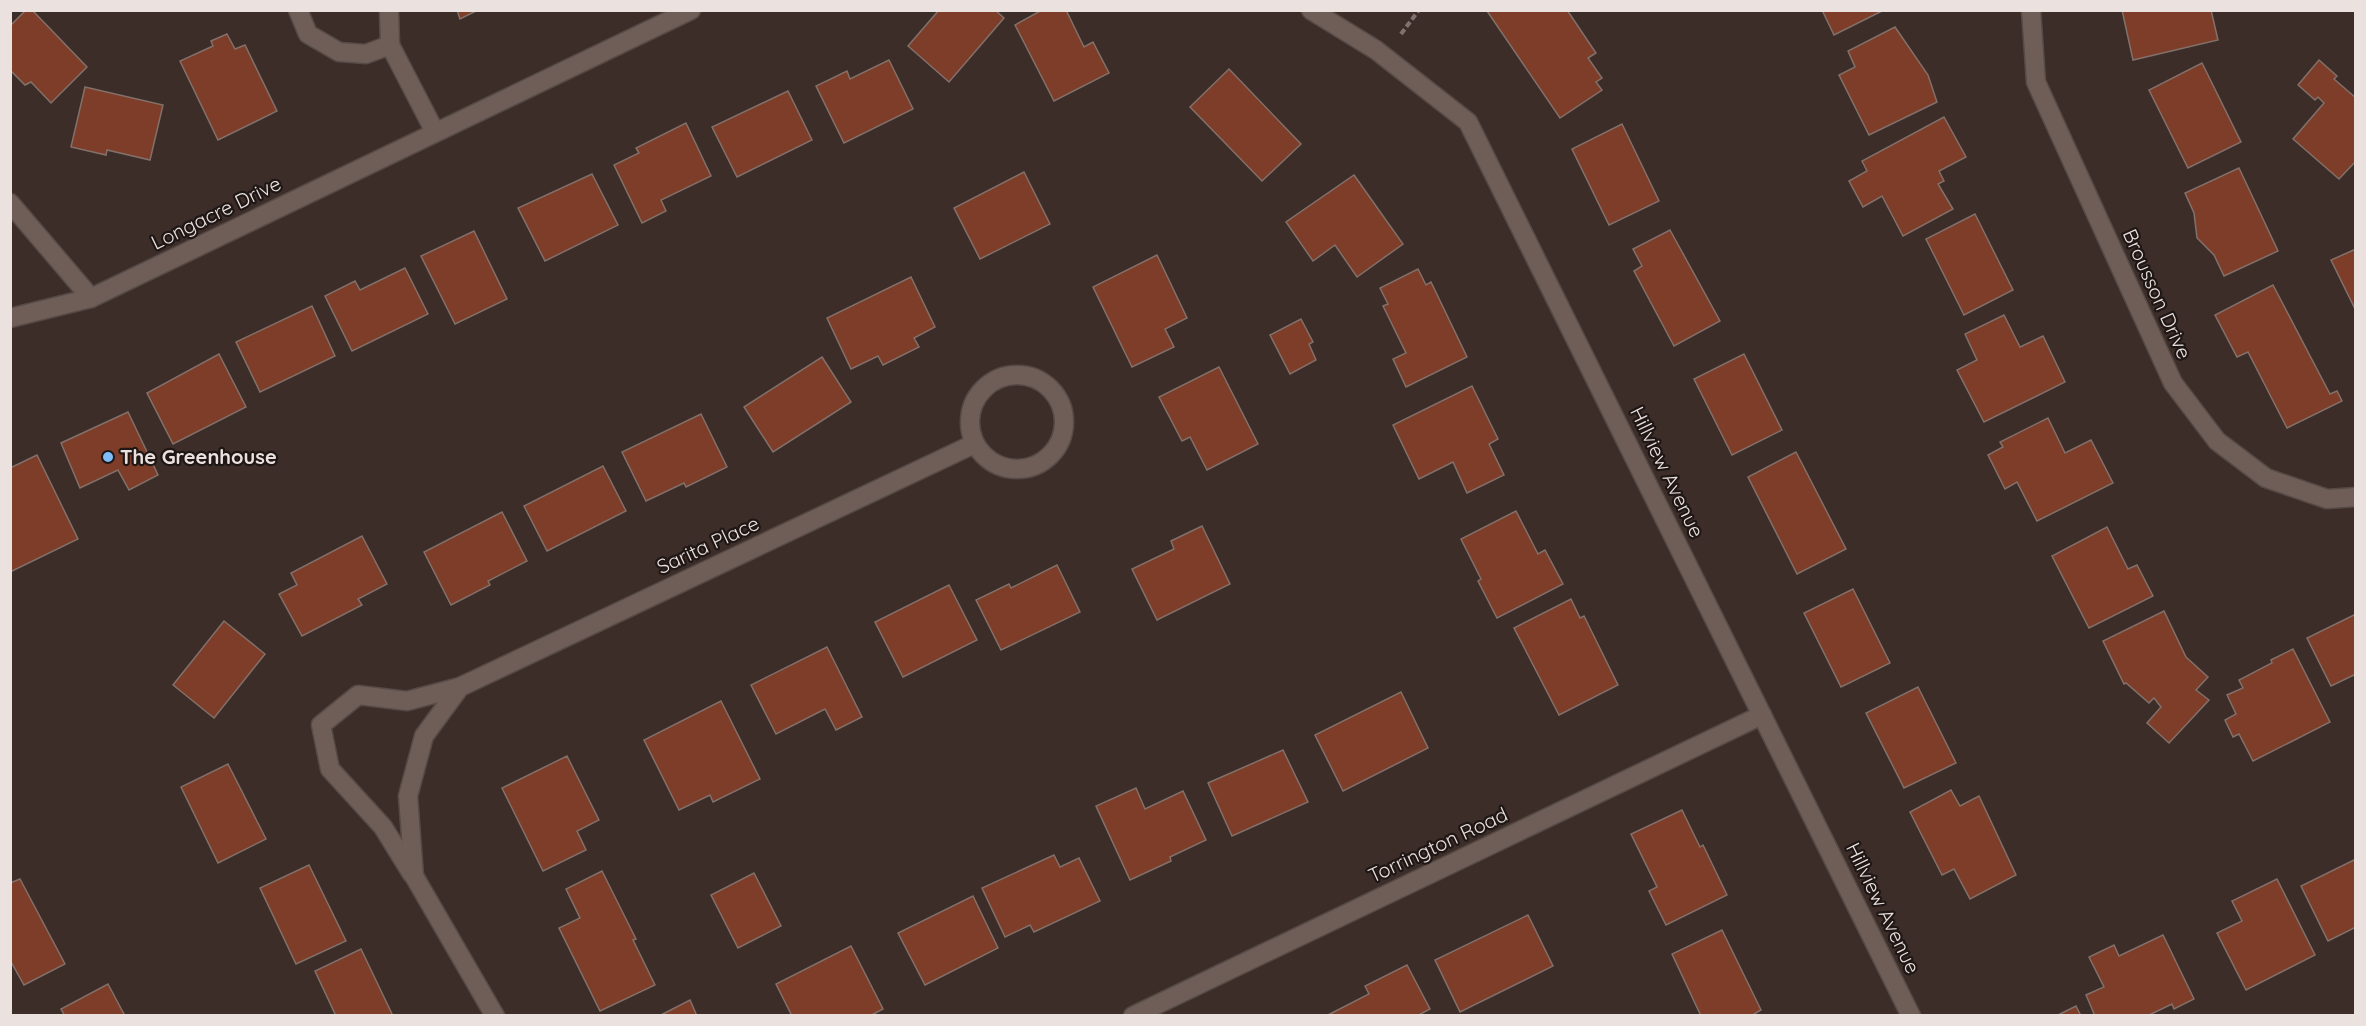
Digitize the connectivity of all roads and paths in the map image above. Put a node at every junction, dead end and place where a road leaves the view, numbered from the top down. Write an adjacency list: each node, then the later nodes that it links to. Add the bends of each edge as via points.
1 (298, 10): 6 (street, via 308,34 339,51 366,54)
2 (389, 10): 6 (street)
3 (691, 10): 7 (street, Longacre Drive)
4 (1311, 10): 14 (street, Hillview Avenue, via 1376,50 1468,122)
5 (2031, 10): 12 (street, Brousson Drive, via 2036,82 2173,383 2217,441 2266,478 2327,499)
6 (390, 45): 7 (street)
7 (435, 132): 9 (street, Longacre Drive)
8 (10, 203): 9 (street)
9 (91, 298): 10 (street, Longacre Drive)
10 (10, 318)
11 (974, 444): 11 (street, via 984,457 1011,470 1041,464 1061,440 1063,409 1056,395 1031,376 999,378 986,386 973,405 969,429); 13 (street, Sarita Place)
12 (2355, 497)
13 (460, 687): 15 (street, Sarita Place, via 424,736 408,796); 15 (street, Sarita Place, via 407,701 358,695 321,725 330,769 383,826)
14 (1762, 716): 17 (street, Torrington Road); 18 (street, Hillview Avenue)
15 (414, 876): 16 (street, Sarita Place)
16 (495, 1016)
17 (1133, 1016)
18 (1911, 1016)

